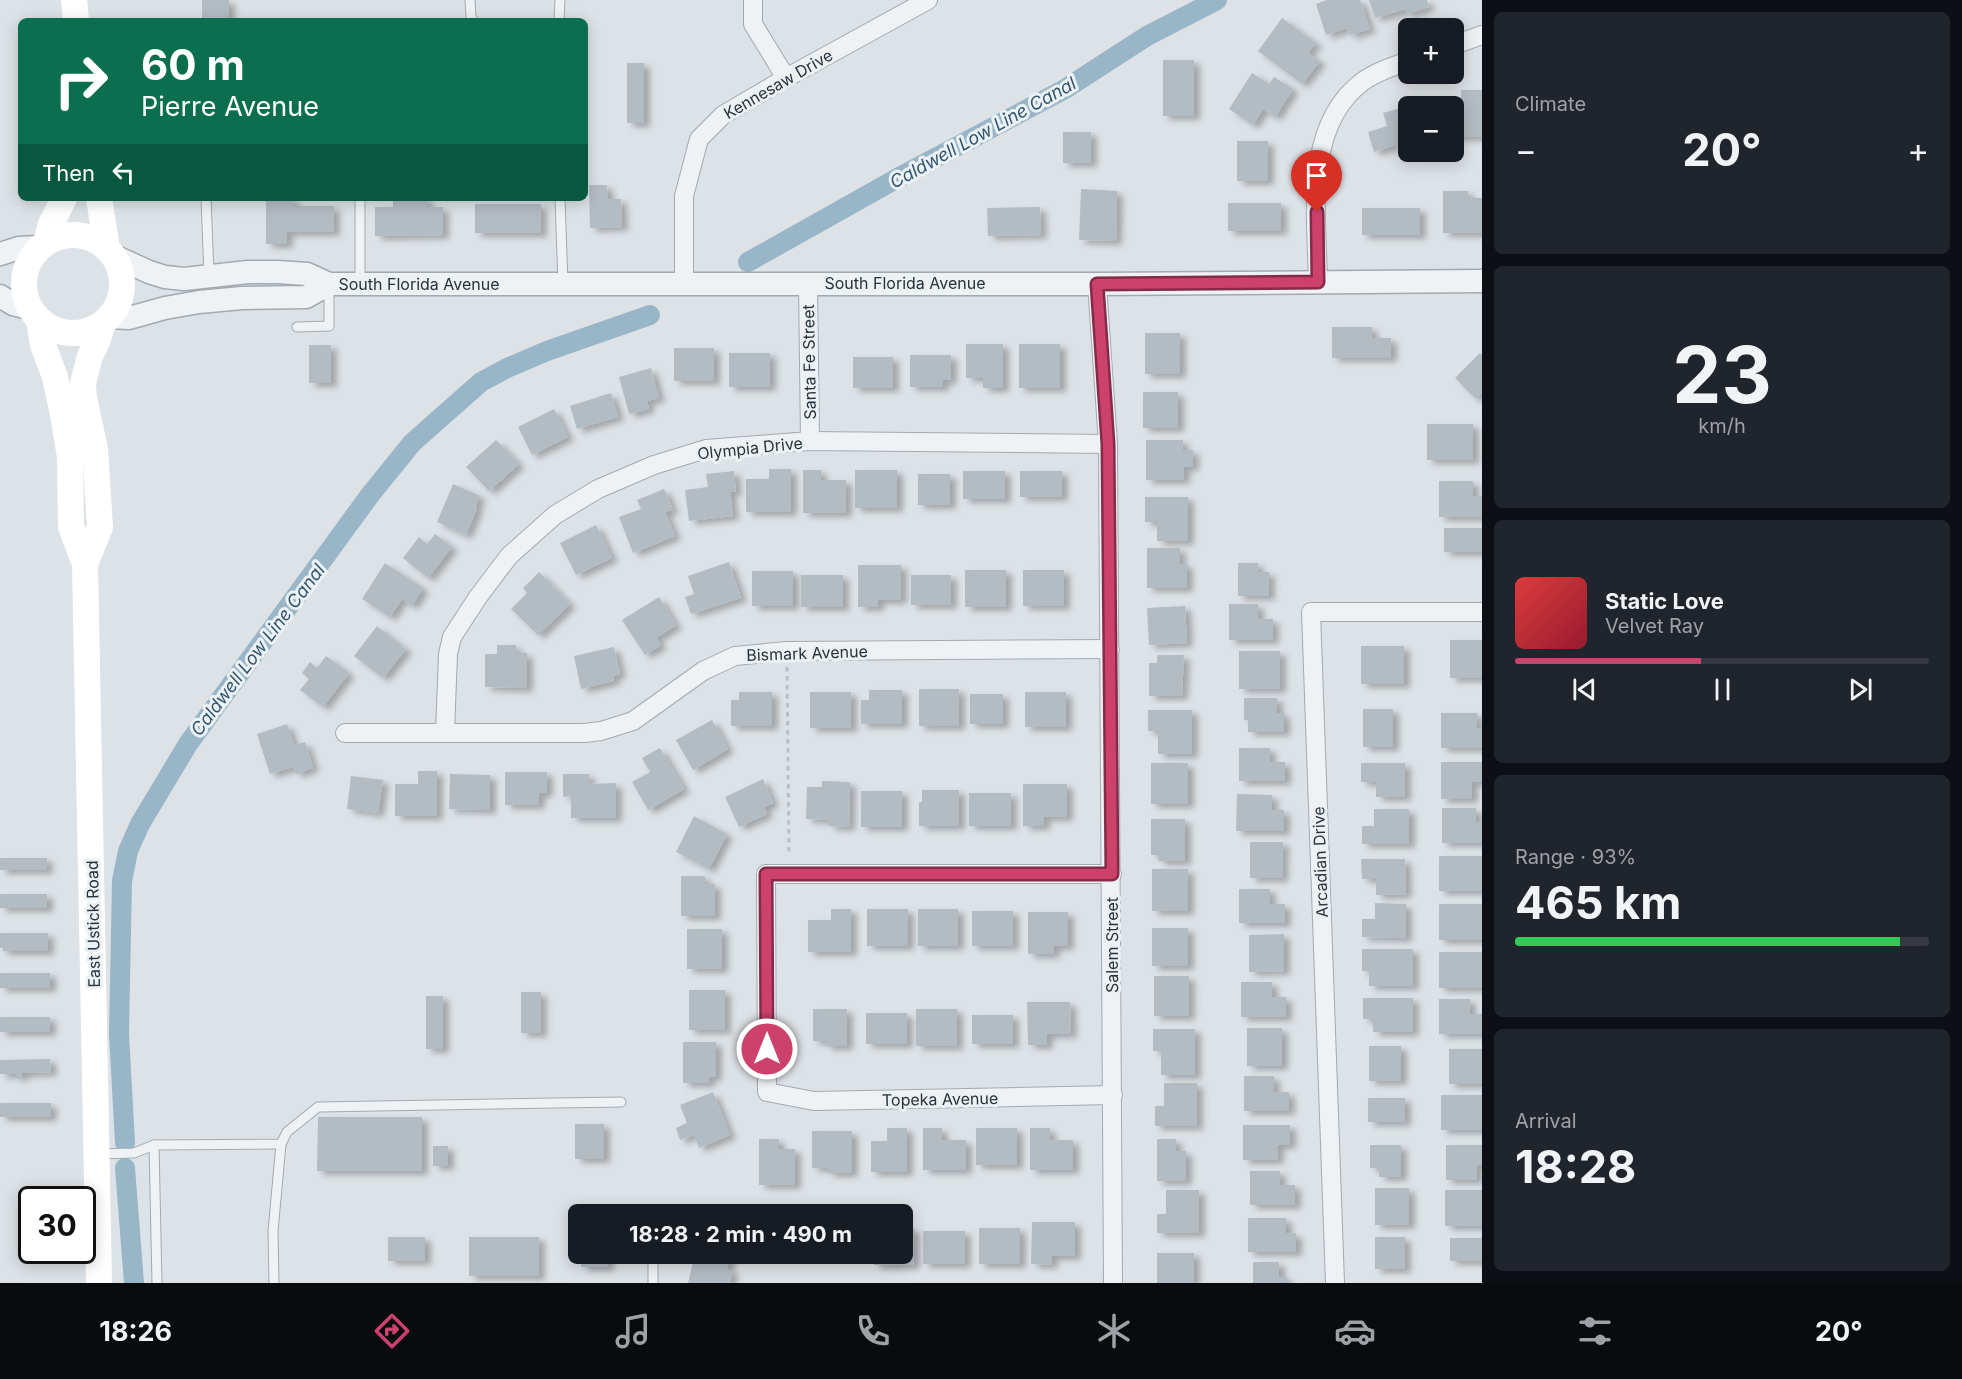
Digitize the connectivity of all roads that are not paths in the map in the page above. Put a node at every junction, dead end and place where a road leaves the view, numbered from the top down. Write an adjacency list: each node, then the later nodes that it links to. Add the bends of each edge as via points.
1 (470, 0): 5 (lane)
2 (560, 0): 6 (lane)
3 (753, 0): 10 (street, via 753,24)
4 (928, 0): 10 (street, Kennesaw Drive)
5 (472, 18)
6 (559, 18)
7 (1482, 35): 8 (street)
8 (1464, 41)
9 (1398, 65): 21 (street, via 1363,82 1338,106 1325,134 1317,166)
10 (786, 78): 27 (street, Kennesaw Drive, via 723,115 699,139 684,196)
11 (62, 201): 16 (main road)
12 (100, 201): 17 (main road)
13 (206, 201): 19 (lane)
14 (360, 201): 24 (lane)
15 (561, 201): 25 (lane)
16 (43, 245): 17 (main road, via 70,234 87,236); 18 (street); 29 (main road, via 29,261 24,277 24,293)
17 (111, 253): 19 (street, South Florida Avenue, via 165,277); 30 (main road, via 121,272 122,289 119,304)
18 (0, 254)
19 (209, 275): 23 (street, South Florida Avenue, via 307,274)
20 (1482, 281): 21 (street, South Florida Avenue)
21 (1318, 282): 26 (street, South Florida Avenue)
22 (808, 283): 26 (street, South Florida Avenue); 27 (street, South Florida Avenue); 32 (street, Santa Fe Street)
23 (329, 284): 24 (street, South Florida Avenue); 30 (street, South Florida Avenue, via 306,297 199,302); 31 (lane, via 329,326)
24 (360, 284): 25 (street, South Florida Avenue)
25 (563, 284): 27 (street, South Florida Avenue)
26 (1097, 284): 33 (street, Salem Street)
27 (684, 285)
28 (0, 296): 29 (street)
29 (34, 314): 30 (main road, via 52,329 67,334 83,333); 34 (main road, East Ustick Road, via 63,414 70,457 71,526)
30 (107, 320): 34 (main road, East Ustick Road, via 90,356 83,383 95,449 100,526)
31 (297, 327)
32 (810, 441): 33 (street, Olympia Drive); 37 (street, Olympia Drive, via 706,449 644,469 555,514 510,556 452,637)
33 (1108, 444): 36 (street, Salem Street)
34 (85, 564): 44 (main road, East Ustick Road)
35 (1482, 612): 51 (street, Arcadian Drive, via 1311,612)
36 (1110, 649): 37 (street, Bismark Avenue, via 788,651 735,656 703,671 633,721 601,731); 39 (street, Salem Street)
37 (445, 732): 38 (street, Bismark Avenue)
38 (345, 733)
39 (1112, 874): 40 (street, Salem Street); 40 (street, Topeka Avenue, via 766,874 767,1092 814,1101)
40 (1113, 1095): 50 (street, Salem Street)
41 (621, 1102): 42 (lane, via 318,1107 287,1132)
42 (281, 1144): 43 (lane); 48 (lane, via 273,1231)
43 (154, 1146): 44 (lane, via 134,1153); 47 (lane)
44 (97, 1154): 46 (main road, East Ustick Road)
45 (653, 1264): 49 (lane)
46 (99, 1283)
47 (157, 1283)
48 (274, 1283)
49 (653, 1283)
50 (1113, 1283)
51 (1335, 1283)

